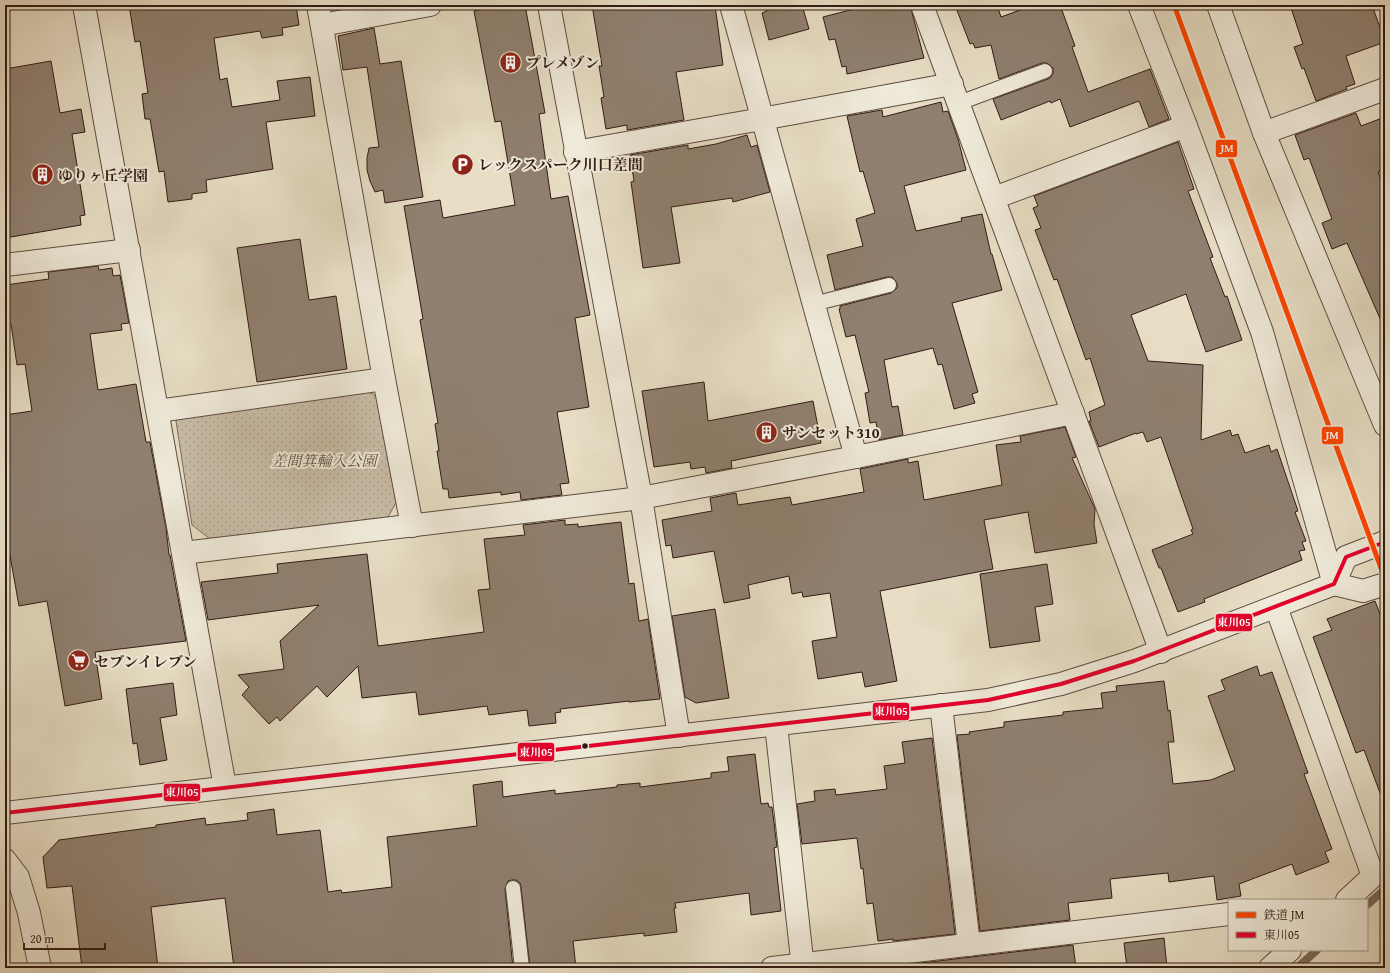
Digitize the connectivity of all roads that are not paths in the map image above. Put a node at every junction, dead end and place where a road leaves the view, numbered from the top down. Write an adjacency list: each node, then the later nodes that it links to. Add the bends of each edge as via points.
1 (84, 5): 17 (street)
2 (430, 5): 8 (street)
3 (549, 5): 15 (street)
4 (732, 5): 12 (street)
5 (922, 5): 11 (street)
6 (1139, 5): 13 (street)
7 (1218, 5): 14 (street)
8 (320, 15): 21 (street)
9 (1045, 71): 11 (lane)
10 (1385, 89): 14 (street)
11 (955, 94): 12 (street); 16 (street)
12 (762, 119): 15 (street); 20 (street)
13 (1186, 126): 16 (street); 30 (street, via 1262,332)
14 (1264, 134): 24 (street)
15 (575, 152): 26 (street)
16 (994, 198): 23 (street)
17 (129, 250): 18 (street); 22 (street)
18 (5, 266)
19 (889, 285): 20 (lane)
20 (813, 304): 25 (street)
21 (384, 379): 22 (street); 27 (street)
22 (158, 411): 29 (street)
23 (1073, 413): 25 (street); 33 (street)
24 (1385, 425)
25 (856, 457): 26 (street)
26 (640, 498): 27 (street); 36 (street)
27 (412, 526): 29 (street)
28 (1385, 542): 30 (street, via 1346,557)
29 (183, 553): 37 (street)
30 (1334, 584): 31 (street, via 1363,591); 32 (street)
31 (1385, 584)
32 (1276, 607): 33 (street); 41 (street, via 1373,876)
33 (1161, 652): 34 (street, via 1061,684 988,700)
34 (941, 705): 35 (street); 43 (street)
35 (776, 725): 36 (street); 45 (street)
36 (679, 736): 37 (street)
37 (225, 787): 38 (street)
38 (5, 813)
39 (5, 860): 46 (street, via 18,877 29,913)
40 (514, 888): 47 (lane)
41 (1348, 899)
42 (1228, 914): 43 (street)
43 (969, 945): 45 (street)
44 (1289, 951): 49 (street)
45 (803, 966): 48 (street)
46 (40, 968)
47 (522, 968)
48 (772, 968)
49 (1270, 968)

